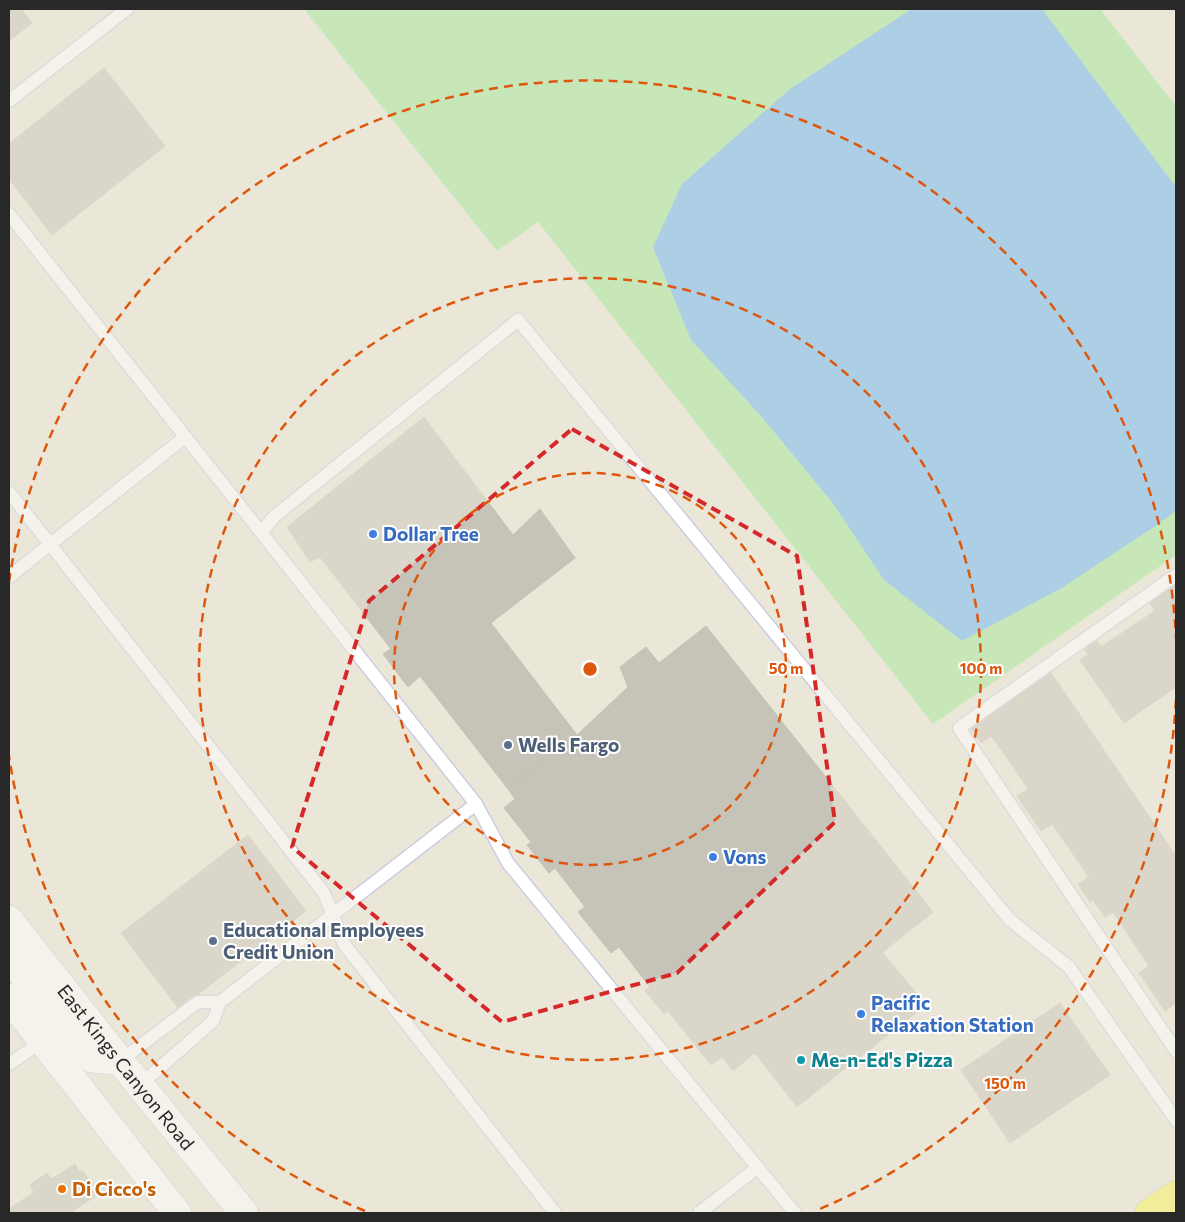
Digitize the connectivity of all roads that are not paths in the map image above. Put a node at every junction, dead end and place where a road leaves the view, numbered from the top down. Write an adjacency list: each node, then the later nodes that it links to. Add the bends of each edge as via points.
1 (127, 9): 2 (lane)
2 (9, 100)
3 (9, 214): 4 (lane)
4 (186, 437): 6 (lane); 7 (lane)
5 (9, 492): 7 (lane)
6 (261, 532): 10 (lane); 21 (lane, via 275,516 518,320 1010,920 1068,967)
7 (50, 545): 9 (lane); 11 (lane, via 324,893)
8 (1176, 575): 17 (lane, via 959,728)
9 (9, 578)
10 (476, 804): 11 (lane); 22 (lane, via 508,863)
11 (332, 915): 15 (lane); 26 (lane, via 344,944)
12 (9, 920): 18 (main road, East Kings Canyon Road)
13 (9, 958): 18 (main road, via 91,1058)
14 (9, 998): 16 (main road)
15 (220, 1002): 18 (lane, via 198,1002); 20 (lane, via 213,1021)
16 (43, 1041): 19 (lane); 24 (main road)
17 (1176, 1051)
18 (120, 1061): 20 (main road, East Kings Canyon Road)
19 (9, 1064)
20 (140, 1085): 25 (main road, East Kings Canyon Road)
21 (1176, 1120)
22 (758, 1168): 27 (lane); 28 (lane)
23 (1176, 1195): 29 (main road)
24 (177, 1213)
25 (244, 1213)
26 (555, 1213)
27 (699, 1213)
28 (795, 1213)
29 (1149, 1213)

